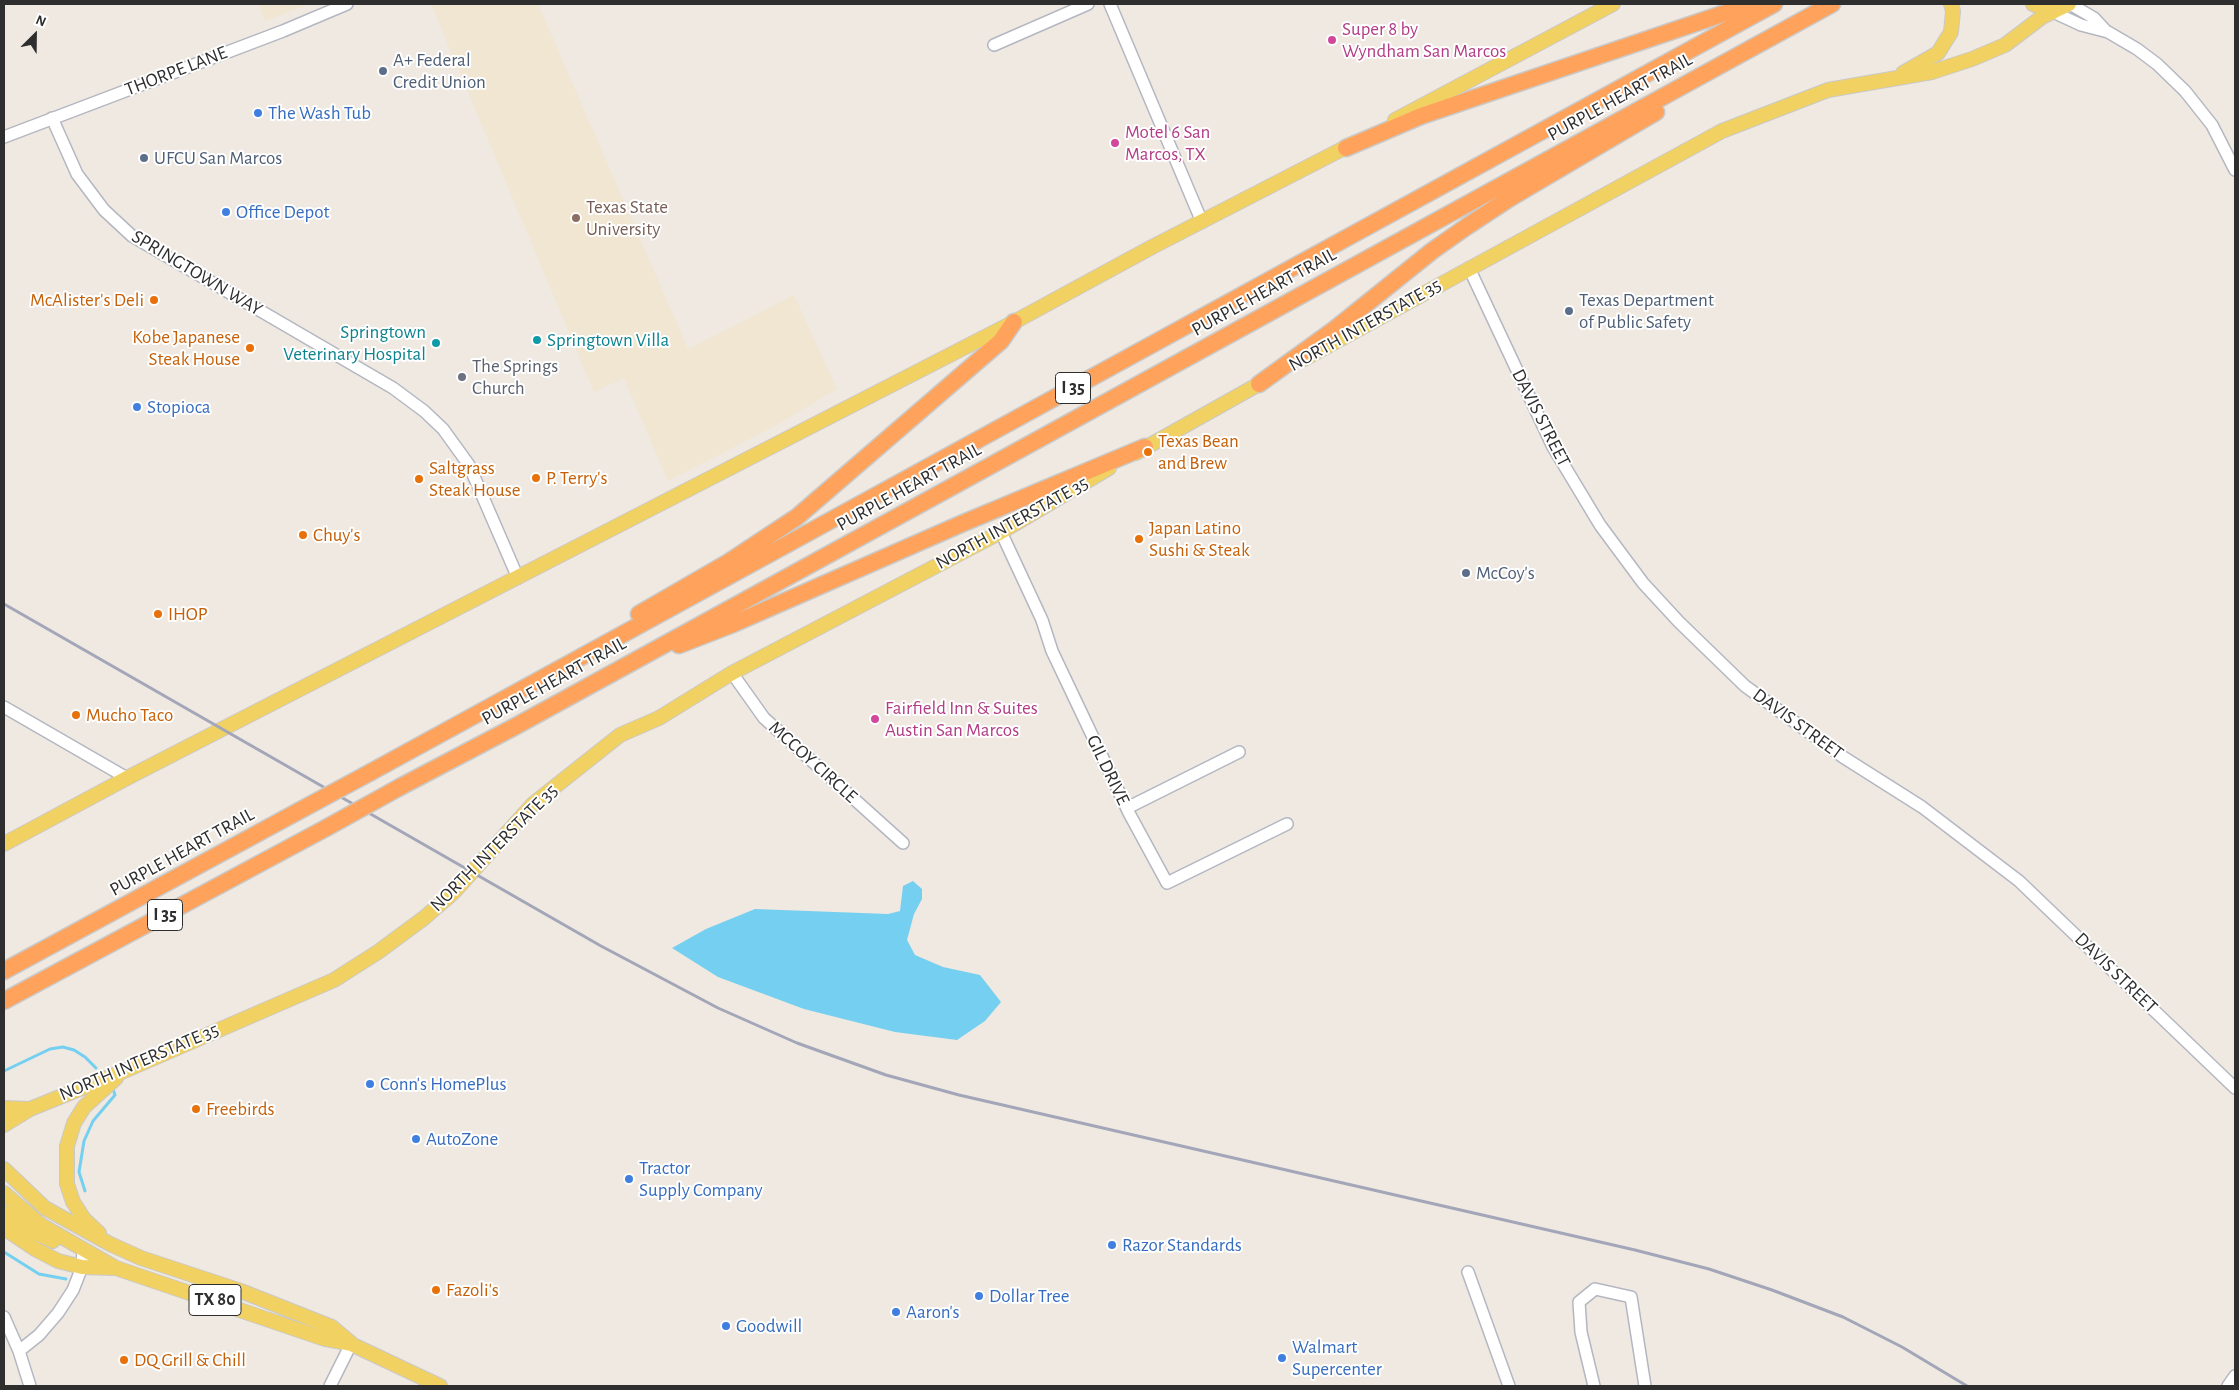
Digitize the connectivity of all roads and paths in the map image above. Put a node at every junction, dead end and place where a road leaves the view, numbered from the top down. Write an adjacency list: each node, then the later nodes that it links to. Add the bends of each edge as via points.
1 (347, 4): 15 (street, THORPE LANE)
2 (1088, 4): 13 (street)
3 (1110, 4): 19 (street)
4 (1613, 4): 17 (main road)
5 (1752, 4): 17 (highway, via 1421,116)
6 (1774, 4): 28 (highway, PURPLE HEART TRAIL / I 35)
7 (1833, 4): 22 (highway, via 1473,222 1336,329); 26 (highway, PURPLE HEART TRAIL / I 35)
8 (1951, 4): 14 (main road, via 1951,32 1938,54)
9 (2033, 4): 11 (main road)
10 (2069, 4): 11 (main road, NORTH INTERSTATE 35); 12 (street, via 2094,18)
11 (2053, 12): 12 (street, via 2081,25); 14 (main road, NORTH INTERSTATE 35, via 1986,54 1932,72)
12 (2108, 32): 18 (street, via 2137,49 2185,92 2212,125)
13 (994, 45)
14 (1893, 78): 20 (main road, NORTH INTERSTATE 35, via 1828,90 1722,131)
15 (52, 118): 16 (street, THORPE LANE); 25 (street, SPRINGTOWN WAY, via 76,174 104,210 132,236 393,388 430,417 469,465)
16 (4, 138)
17 (1346, 148): 19 (main road)
18 (2235, 170)
19 (1202, 222): 21 (main road)
20 (1469, 268): 22 (main road, NORTH INTERSTATE 35); 39 (street, DAVIS STREET, via 1560,459 1624,558 1679,622 1745,686 1844,757 1922,807 2019,880)
21 (1014, 322): 25 (main road); 28 (highway, via 1002,341 797,517 729,562 659,601)
22 (1259, 384): 23 (main road, NORTH INTERSTATE 35)
23 (1145, 448): 24 (main road, NORTH INTERSTATE 35); 26 (highway, via 961,524 734,624)
24 (1001, 532): 27 (main road, NORTH INTERSTATE 35); 32 (street, GIL DRIVE, via 1042,620 1052,651)
25 (518, 578): 31 (main road)
26 (623, 666): 37 (highway, PURPLE HEART TRAIL / I 35, bridge)
27 (732, 673): 34 (street, MCCOY CIRCLE, via 764,718); 38 (main road, NORTH INTERSTATE 35, via 659,718 620,736 586,761 534,804 454,892 378,952 334,980)
28 (542, 678): 36 (highway, PURPLE HEART TRAIL / I 35, bridge)
29 (4, 707): 31 (street)
30 (1239, 752): 32 (street)
31 (127, 778): 35 (main road)
32 (1126, 808): 33 (street, GIL DRIVE, via 1167,883)
33 (1288, 824)
34 (904, 843)
35 (4, 844)
36 (4, 971)
37 (4, 1002)
38 (124, 1071): 41 (main road, NORTH INTERSTATE 35); 47 (main road, via 84,1107 74,1122 67,1146 67,1184 73,1202 84,1219)
39 (2235, 1088)
40 (4, 1108): 41 (main road)
41 (30, 1109): 42 (main road, NORTH INTERSTATE 35)
42 (4, 1125)
43 (4, 1169): 47 (main road, TX 80, via 45,1208)
44 (4, 1193): 48 (main road, TX 80, via 41,1225)
45 (4, 1212): 48 (main road, via 48,1239)
46 (4, 1228): 49 (main road, via 49,1257)
47 (110, 1244): 52 (main road, TX 80, via 141,1258)
48 (82, 1249): 49 (street); 50 (main road, TX 80); 52 (main road, via 112,1254 220,1290)
49 (82, 1267): 50 (main road); 55 (street, via 77,1282 58,1313)
50 (116, 1268): 54 (main road, TX 80, via 325,1339)
51 (1468, 1272): 60 (street)
52 (241, 1291): 54 (main road, TX 80, via 332,1327)
53 (4, 1317): 55 (street)
54 (351, 1344): 58 (street); 59 (main road, TX 80)
55 (19, 1351): 57 (street)
56 (2235, 1376): 63 (street)
57 (30, 1386)
58 (330, 1386)
59 (440, 1386)
60 (1509, 1386)
61 (1594, 1386): 62 (street, via 1581,1332 1580,1302 1595,1288 1631,1297)
62 (1645, 1386)
63 (2228, 1386)

